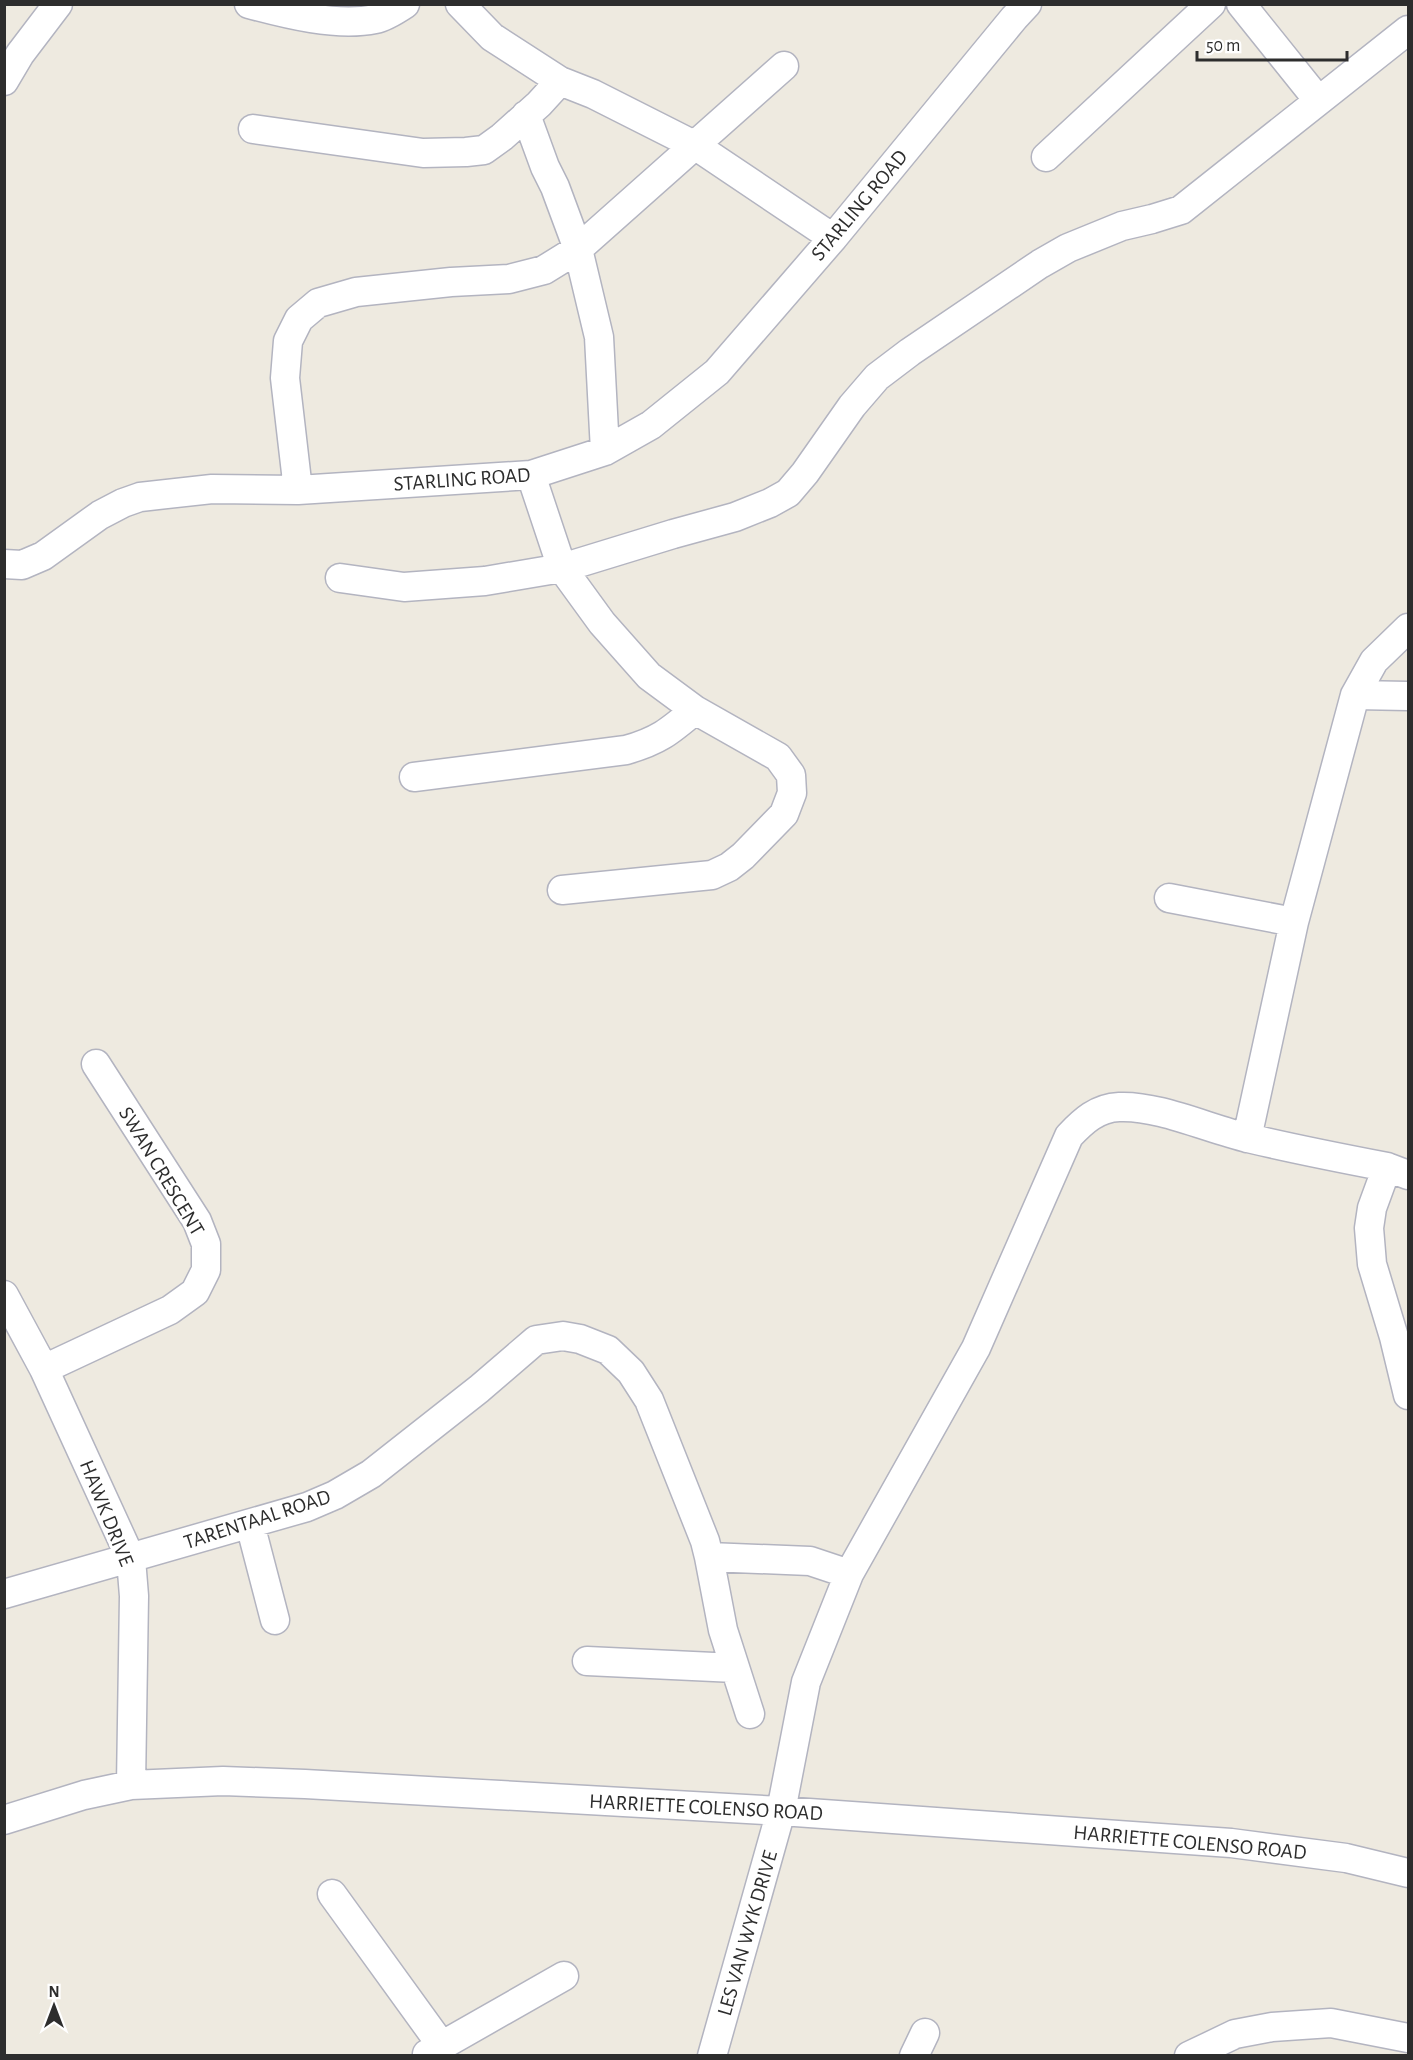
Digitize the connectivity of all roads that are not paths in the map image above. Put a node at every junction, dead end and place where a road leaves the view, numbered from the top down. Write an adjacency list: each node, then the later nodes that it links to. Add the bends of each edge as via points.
1 (58, 4): 10 (street)
2 (249, 4): 3 (street, via 277,12 352,21 376,19)
3 (405, 4)
4 (460, 4): 11 (street, via 492,37)
5 (1027, 4): 17 (street, STARLING ROAD)
6 (1211, 4): 16 (street)
7 (1241, 4): 12 (street)
8 (1408, 30): 12 (street)
9 (784, 66): 15 (street)
10 (4, 81)
11 (560, 81): 13 (street); 15 (street)
12 (1318, 100): 23 (street, via 1180,210 1122,226 1068,248 877,376 788,493 735,518)
13 (526, 115): 14 (street, via 484,150 456,153 423,153); 18 (street)
14 (253, 129)
15 (696, 146): 17 (street); 18 (street)
16 (1046, 158)
17 (832, 238): 19 (street, STARLING ROAD, via 717,372 651,424)
18 (578, 249): 19 (street, via 599,337); 21 (street, via 544,270 510,279 356,292 318,303 299,319 288,341 285,378)
19 (605, 451): 20 (street, STARLING ROAD)
20 (531, 476): 21 (street, STARLING ROAD); 23 (street)
21 (298, 490): 22 (street, STARLING ROAD, via 212,489 140,497 100,514 43,556 22,565)
22 (4, 564)
23 (562, 568): 24 (street, via 486,581 404,587); 28 (street, via 602,623 650,676)
24 (340, 578)
25 (1408, 628): 26 (street, via 1374,662)
26 (1355, 695): 27 (street); 32 (street)
27 (1408, 696)
28 (695, 710): 29 (street, via 666,735 626,750); 30 (street, via 778,757 793,783 784,814 743,856 712,875)
29 (414, 777)
30 (562, 890)
31 (1169, 898): 32 (street)
32 (1294, 922): 34 (street)
33 (96, 1064): 37 (street, SWAN CRESCENT, via 197,1221 206,1244 206,1270 195,1292 171,1310)
34 (1247, 1138): 35 (street, LES VAN WYK DRIVE); 42 (street, LES VAN WYK DRIVE, via 1151,1110 1119,1107 1084,1120 1070,1136 976,1348)
35 (1398, 1171): 38 (street, via 1372,1208 1368,1228 1372,1264)
36 (4, 1295): 37 (street, HAWK DRIVE)
37 (44, 1369): 41 (street, HAWK DRIVE)
38 (1408, 1395)
39 (250, 1524): 40 (street, TARENTAAL ROAD, via 307,1507 371,1474 536,1340 563,1336 608,1350 631,1372 649,1400); 41 (street, TARENTAAL ROAD); 44 (street)
40 (709, 1557): 42 (street, via 810,1561); 46 (street, via 723,1630)
41 (131, 1558): 43 (street, TARENTAAL ROAD); 48 (street, HAWK DRIVE)
42 (849, 1574): 49 (street, LES VAN WYK DRIVE, via 806,1682)
43 (4, 1594)
44 (276, 1620)
45 (587, 1661): 46 (street)
46 (735, 1668): 47 (street)
47 (750, 1714)
48 (131, 1785): 49 (street, HARRIETTE COLENSO ROAD, via 223,1781 305,1784); 50 (street, HARRIETTE COLENSO ROAD)
49 (781, 1811): 51 (street, HARRIETTE COLENSO ROAD, via 1231,1843 1346,1858); 56 (street, LES VAN WYK DRIVE)
50 (4, 1820)
51 (1408, 1873)
52 (332, 1894): 55 (street)
53 (564, 1977): 55 (street)
54 (1408, 2038): 57 (street, via 1331,2023 1272,2027 1235,2034)
55 (434, 2051)
56 (712, 2055)
57 (1189, 2055)

